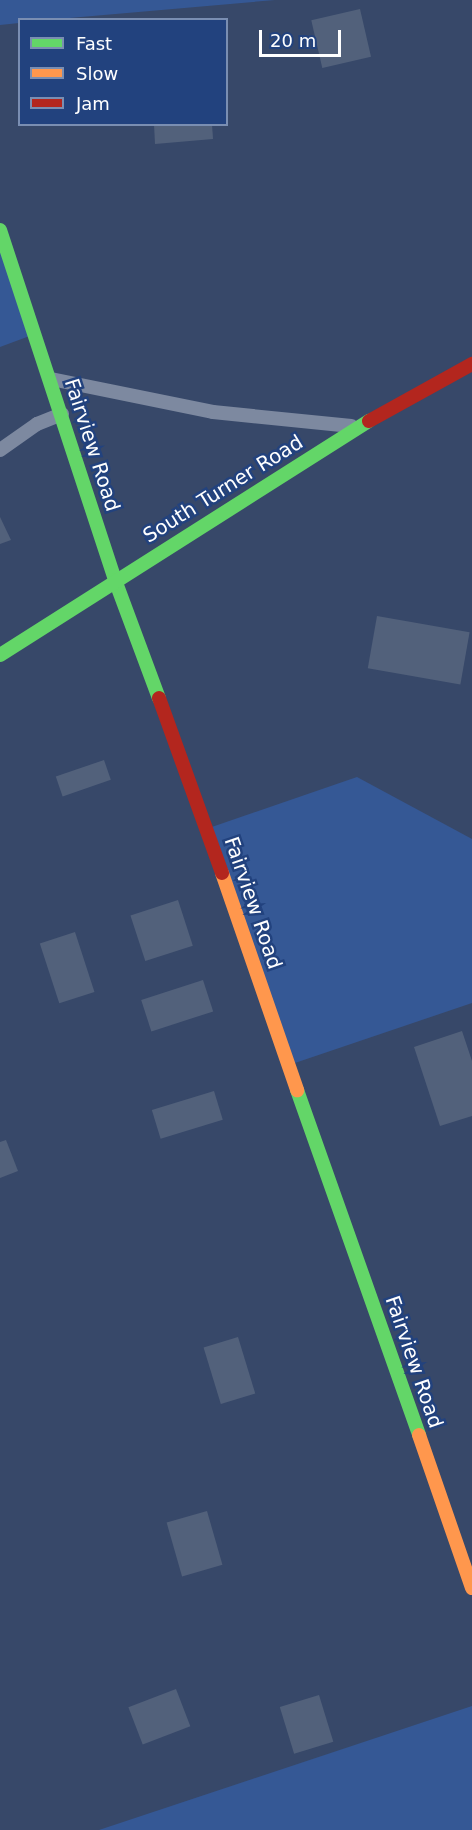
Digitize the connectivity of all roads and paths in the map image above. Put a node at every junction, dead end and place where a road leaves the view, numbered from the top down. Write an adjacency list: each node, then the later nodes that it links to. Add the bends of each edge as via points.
1 (0, 230): 3 (street, Fairview Road)
2 (472, 364): 5 (street, South Turner Road)
3 (51, 379): 4 (street, Fairview Road); 5 (lane, via 213,412)
4 (62, 414): 6 (lane, via 37,424); 7 (street, Fairview Road)
5 (359, 427): 7 (street, South Turner Road)
6 (0, 450)
7 (116, 580): 8 (street, South Turner Road); 9 (street, Fairview Road)
8 (1, 653)
9 (472, 1588)

